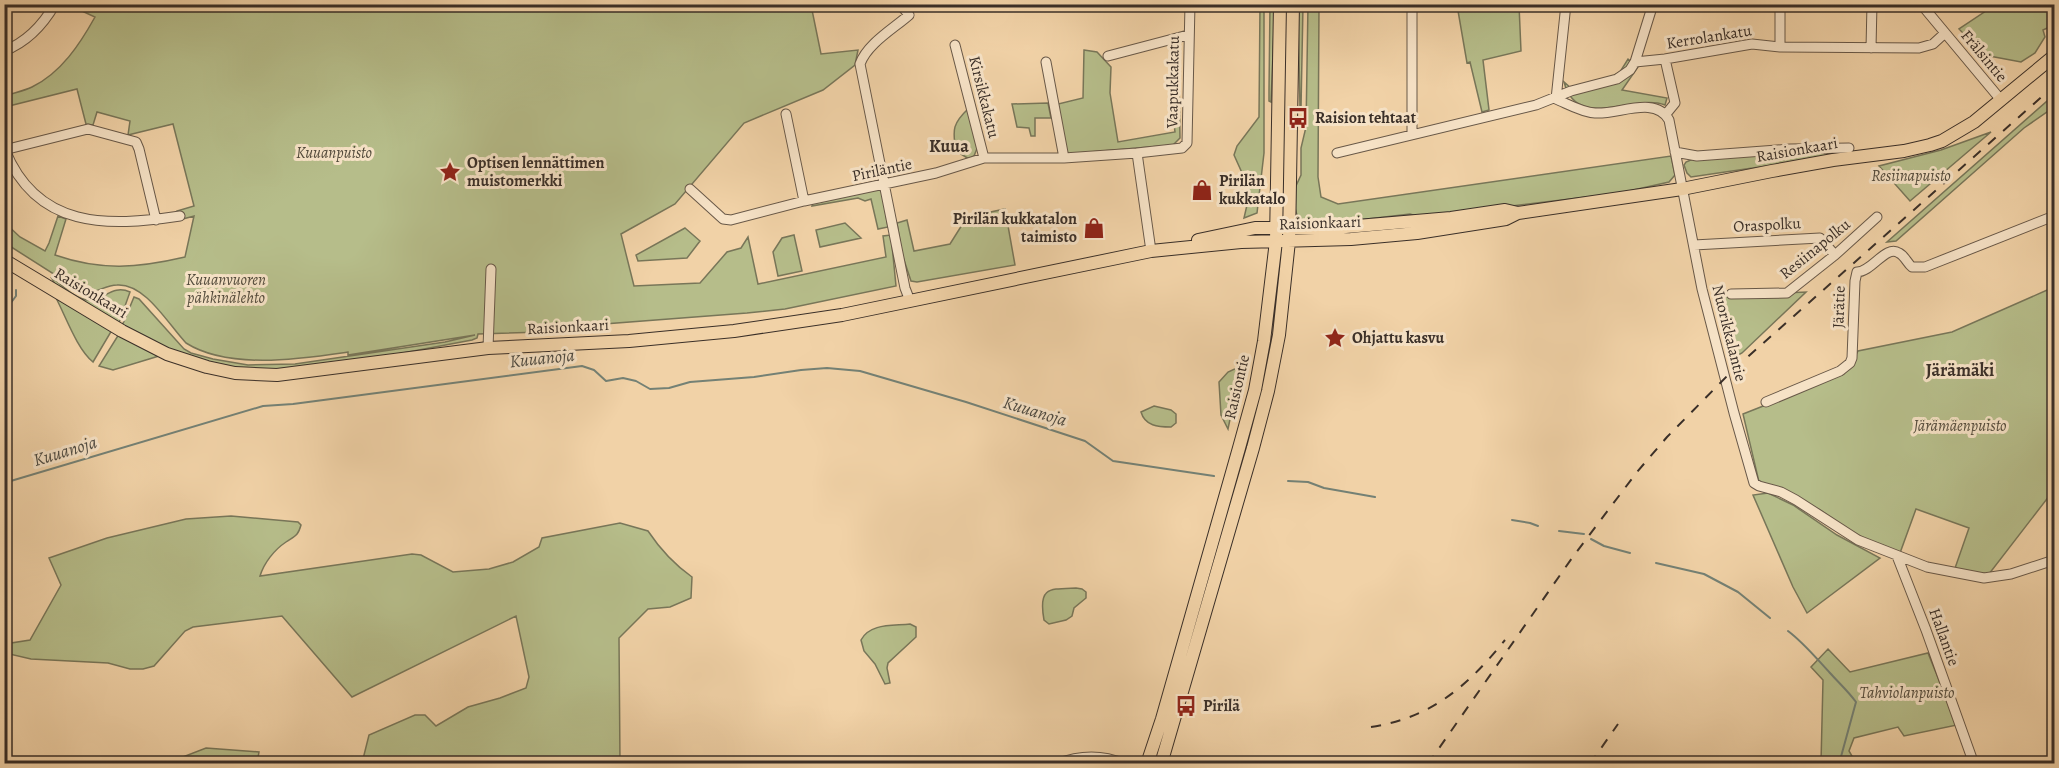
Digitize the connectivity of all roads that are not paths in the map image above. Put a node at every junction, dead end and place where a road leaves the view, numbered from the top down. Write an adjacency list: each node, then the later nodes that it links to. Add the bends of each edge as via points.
1 (55, 4): 17 (street, via 30,36)
2 (900, 4): 35 (street, via 909,15 869,49 860,64)
3 (1190, 4): 13 (street, Vaapukkakatu)
4 (1280, 4): 43 (main road, Raisiontie)
5 (1293, 4): 44 (main road, Raisiontie)
6 (1412, 4): 27 (street)
7 (1566, 4): 23 (street)
8 (1653, 4): 22 (street)
9 (1780, 4): 15 (street)
10 (1872, 4): 16 (street)
11 (1921, 4): 12 (street, Frälsintie)
12 (1945, 33): 16 (street, Kerrolankatu, via 1926,47); 24 (street, Frälsintie)
13 (1188, 35): 18 (street); 31 (street, Vaapukkakatu, via 1187,143 1182,148)
14 (955, 45): 33 (street, Kirsikkakatu)
15 (1780, 47): 16 (street, Kerrolankatu); 20 (street, Kerrolankatu, via 1740,45)
16 (1871, 48)
17 (4, 51)
18 (1108, 56)
19 (2055, 56): 24 (main road, Raisionkaari)
20 (1665, 59): 22 (street, Kerrolankatu); 26 (street, via 1675,103)
21 (1046, 62): 34 (street)
22 (1635, 62): 23 (street, via 1617,79)
23 (1556, 99): 26 (street, via 1591,113 1647,107); 27 (street)
24 (2001, 100): 37 (main road, Raisionkaari, via 1958,132 1930,145)
25 (786, 114): 38 (street)
26 (1666, 114): 30 (street)
27 (1412, 134): 32 (street)
28 (1849, 148): 30 (street, via 1698,156)
29 (5, 150): 42 (street, via 28,189 63,212 109,221); 42 (street, via 88,129 136,142)
30 (1675, 152): 37 (street)
31 (1137, 153): 34 (street, Piriläntie); 46 (street)
32 (1337, 153)
33 (984, 158): 34 (street, Piriläntie); 35 (street, Piriläntie)
34 (1064, 158)
35 (885, 185): 38 (street, Piriläntie); 51 (street)
36 (690, 189): 38 (street, Piriläntie, via 727,220)
37 (1682, 189): 44 (main road, Raisionkaari, via 1518,213 1506,219 1452,229 1351,239); 45 (street, Nuorikkalantie)
38 (804, 201)
39 (180, 216): 42 (street)
40 (2055, 216): 53 (street, Järätie, via 1924,267 1912,267 1894,251 1857,272 1850,363 1840,371)
41 (1877, 217): 47 (street, Resiinapolku)
42 (156, 219)
43 (1276, 235): 44 (main road, Raisionkaari); 46 (main road, Raisionkaari, via 1255,228); 58 (main road, Raisiontie, via 1255,390)
44 (1289, 235): 59 (main road, Raisiontie, via 1279,334 1268,391)
45 (1694, 245): 47 (street, Oraspolku, via 1820,238); 54 (street, Nuorikkalantie, via 1754,483 1781,492 1848,534)
46 (1154, 251): 51 (main road, Raisionkaari)
47 (1835, 255): 50 (street, Resiinapolku, via 1787,293)
48 (4, 260): 52 (main road, Raisionkaari, via 146,345 187,362 235,373 310,372)
49 (491, 269): 52 (street)
50 (1731, 294)
51 (910, 301): 52 (main road, Raisionkaari, via 708,334)
52 (488, 348)
53 (1766, 402)
54 (1897, 556): 55 (street, via 1927,567 1984,578); 60 (street, Hallantie)
55 (2055, 560)
56 (1057, 764): 57 (street, via 1094,756)
57 (1124, 764)
58 (1147, 764)
59 (1161, 764)
60 (1974, 764)

